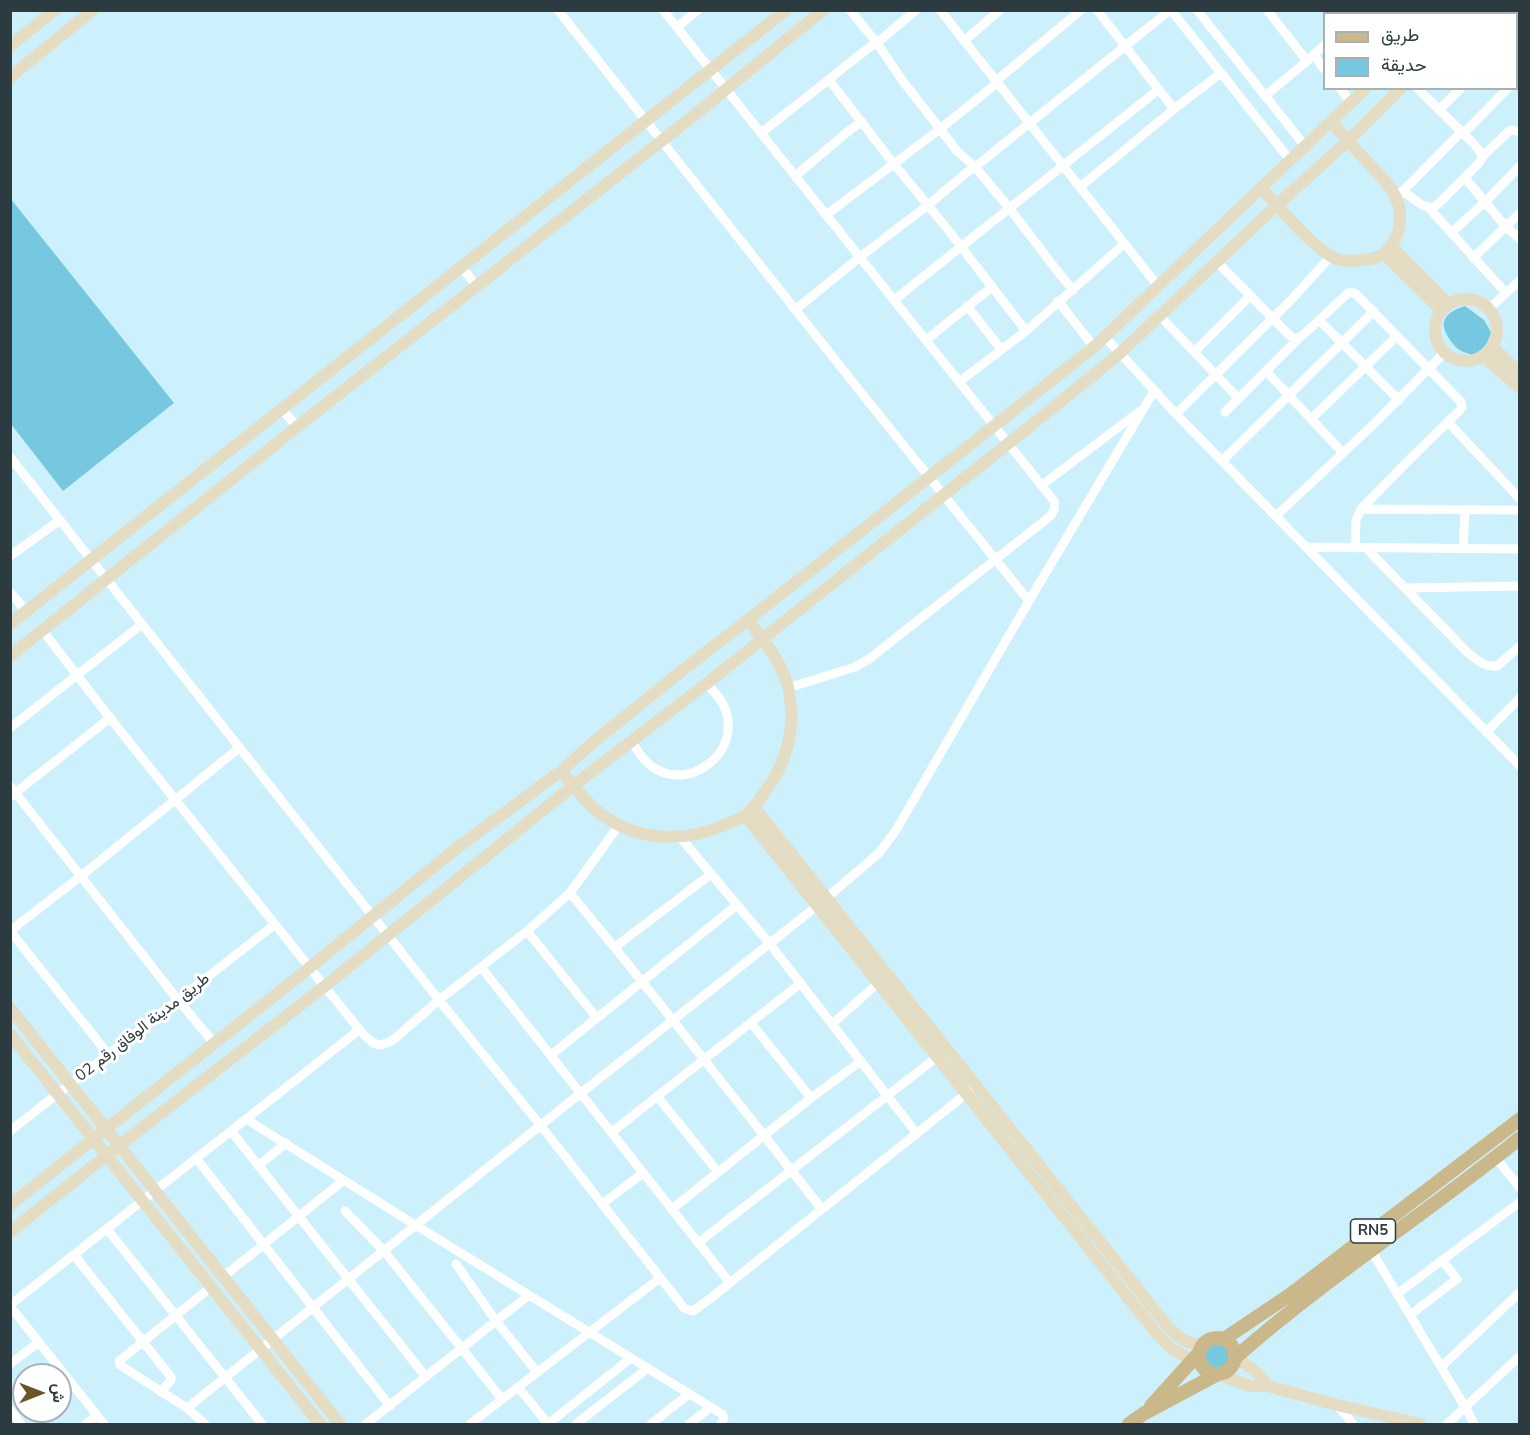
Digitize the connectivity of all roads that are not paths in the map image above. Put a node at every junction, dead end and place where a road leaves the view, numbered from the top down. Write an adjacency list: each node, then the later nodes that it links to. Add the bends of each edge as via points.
1 (55, 10): 20 (street)
2 (93, 10): 26 (street)
3 (558, 10): 42 (street)
4 (663, 10): 17 (street)
5 (698, 10): 17 (street)
6 (786, 10): 25 (street)
7 (823, 10): 30 (street)
8 (850, 10): 19 (street)
9 (916, 10): 19 (street)
10 (940, 10): 18 (street)
11 (1000, 10): 18 (street)
12 (1081, 10): 29 (street)
13 (1097, 10): 21 (street)
14 (1170, 10): 21 (street); 27 (street)
15 (1197, 10): 38 (street)
16 (1267, 10): 23 (street)
17 (677, 27): 25 (street)
18 (964, 41): 29 (street)
19 (877, 43): 28 (street); 46 (street)
20 (10, 46)
21 (1124, 46): 31 (street); 45 (street)
22 (1323, 46): 23 (street)
23 (1310, 58): 24 (street); 38 (street)
24 (1323, 68)
25 (711, 70): 30 (street); 42 (street)
26 (12, 72)
27 (1221, 73): 40 (street); 54 (street)
28 (829, 80): 43 (street); 48 (street)
29 (997, 82): 45 (street); 46 (street)
30 (726, 89): 48 (street); 50 (street)
31 (1158, 90): 40 (street); 56 (street)
32 (1341, 90): 39 (street)
33 (1364, 90): 39 (street)
34 (1399, 90): 51 (street)
35 (1419, 90): 41 (street)
36 (1459, 90): 41 (street)
37 (1506, 90): 49 (street)
38 (1265, 96): 52 (street)
39 (1351, 103): 44 (street)
40 (1174, 110): 61 (street)
41 (1439, 110): 49 (street)
42 (646, 121): 50 (street); 81 (street)
43 (862, 122): 55 (street); 59 (street)
44 (1331, 122): 51 (street); 52 (street)
45 (1028, 123): 56 (street); 58 (street)
46 (940, 129): 55 (street); 58 (street)
47 (1518, 129): 53 (street, via 1504,135)
48 (761, 133): 59 (street)
49 (1462, 133): 53 (street); 63 (street)
50 (661, 140): 83 (street); 94 (street)
51 (1348, 141): 63 (street); 66 (street)
52 (1305, 146): 54 (street)
53 (1483, 156): 60 (street)
54 (1290, 160): 62 (street)
55 (894, 164): 65 (street); 70 (street)
56 (1063, 166): 61 (street); 68 (street)
57 (1520, 166): 64 (street)
58 (975, 167): 65 (street); 68 (street)
59 (795, 176): 70 (street)
60 (1464, 178): 64 (street); 67 (street, via 1434,207)
61 (1080, 187): 74 (street)
62 (1261, 188): 66 (street); 84 (street)
63 (1398, 192): 67 (street, via 1405,192); 76 (street, via 1399,229)
64 (1485, 202): 71 (street); 72 (street)
65 (928, 205): 75 (street); 78 (street)
66 (1277, 205): 77 (street); 80 (street)
67 (1428, 207): 72 (street)
68 (1010, 209): 75 (street); 86 (street)
69 (1520, 213): 71 (street)
70 (826, 215): 78 (street)
71 (1506, 226): 73 (street); 79 (street)
72 (1451, 233): 79 (street)
73 (1520, 239)
74 (1124, 244): 84 (street); 86 (street)
75 (961, 247): 85 (street); 89 (street)
76 (1388, 250): 77 (street, via 1368,260 1344,261); 92 (street)
77 (1331, 256): 97 (street)
78 (860, 257): 89 (street); 94 (street)
79 (1473, 258): 87 (street)
80 (1217, 262): 88 (street); 96 (street)
81 (462, 267): 83 (street); 123 (street)
82 (1520, 280): 87 (street)
83 (476, 286): 129 (street)
84 (1158, 286): 101 (street)
85 (992, 287): 91 (street); 99 (street)
86 (1073, 290): 90 (street)
87 (1506, 293): 93 (street)
88 (1250, 296): 97 (street); 108 (street)
89 (894, 300): 103 (street)
90 (1058, 302): 99 (street); 105 (street)
91 (967, 306): 103 (street); 106 (street)
92 (1445, 307): 93 (street, via 1465,299); 109 (street, via 1435,328)
93 (1489, 309): 107 (street, via 1497,327)
94 (795, 310): 134 (street)
95 (1374, 311): 98 (street, via 1350,292); 100 (street); 104 (street)
96 (1160, 316): 108 (street); 110 (street)
97 (1273, 318): 102 (street, via 1292,337); 115 (street)
98 (1319, 320): 102 (street); 104 (street)
99 (1026, 331): 106 (street)
100 (1397, 336): 111 (street); 112 (street)
101 (1105, 338): 105 (street); 110 (street)
102 (1299, 338): 113 (street)
103 (926, 340): 116 (street)
104 (1342, 343): 111 (street); 119 (street)
105 (1094, 347): 128 (street)
106 (1001, 349): 116 (street)
107 (1488, 351): 109 (street, via 1474,360 1463,361); 114 (street); 117 (street)
108 (1194, 352): 115 (street)
109 (1444, 353): 112 (street)
110 (1119, 354): 118 (street); 130 (street)
111 (1365, 367): 121 (street); 126 (street)
112 (1429, 369): 121 (street); 127 (street, via 1462,404)
113 (1266, 371): 119 (street); 120 (street)
114 (1520, 373)
115 (1215, 375): 120 (street); 125 (street)
116 (959, 382): 128 (street)
117 (1520, 388)
118 (1154, 391): 122 (street); 125 (street)
119 (1288, 396): 126 (street); 133 (street)
120 (1239, 399): 124 (street)
121 (1399, 400): 131 (street)
122 (1144, 408): 135 (street); 155 (street)
123 (282, 409): 129 (street); 149 (street)
124 (1225, 412)
125 (1176, 414): 133 (street)
126 (1311, 419): 131 (street)
127 (1448, 422): 137 (street); 138 (street)
128 (994, 425): 130 (street); 134 (street)
129 (297, 427): 151 (street)
130 (1009, 444): 135 (street); 136 (street)
131 (1344, 453): 141 (street)
132 (10, 457): 142 (street)
133 (1222, 461): 141 (street)
134 (929, 476): 136 (street); 157 (street)
135 (1041, 485): 150 (street, via 1054,501 1053,513)
136 (945, 495): 150 (street); 161 (street)
137 (1520, 499)
138 (1361, 509): 139 (street); 144 (street, via 1356,520)
139 (1465, 510): 140 (street); 146 (street)
140 (1520, 510)
141 (1276, 516): 143 (street)
142 (60, 520): 148 (street); 149 (street)
143 (1306, 548): 144 (street); 170 (street)
144 (1355, 548): 145 (street)
145 (1366, 548): 146 (street); 153 (street)
146 (1463, 549): 147 (street)
147 (1520, 549)
148 (10, 556)
149 (91, 559): 151 (street); 156 (street)
150 (995, 559): 155 (street); 166 (street, via 862,663)
151 (106, 579): 159 (street); 160 (street)
152 (1520, 586): 153 (street)
153 (1406, 588): 162 (street, via 1468,653 1484,664 1497,666)
154 (10, 592): 156 (street)
155 (1029, 600): 184 (street, via 887,843)
156 (26, 611): 158 (street)
157 (748, 620): 161 (street); 174 (street)
158 (10, 624)
159 (142, 624): 164 (street); 172 (street)
160 (43, 631): 163 (street); 164 (street)
161 (763, 639): 165 (street); 166 (street)
162 (1520, 646)
163 (10, 656)
164 (76, 674): 168 (street); 169 (street)
165 (706, 684): 171 (street); 171 (street, via 722,701 728,724 723,747 709,765 688,774 665,773 645,761)
166 (788, 688): 178 (street, via 791,719 787,749 770,786)
167 (1520, 698): 170 (street)
168 (110, 718): 176 (street); 177 (street)
169 (10, 728)
170 (1486, 732): 173 (street)
171 (632, 741): 175 (street)
172 (239, 747): 177 (street); 186 (street)
173 (1520, 766)
174 (561, 771): 175 (street); 186 (street)
175 (573, 786): 179 (street, via 594,808); 190 (street)
176 (12, 792): 182 (street)
177 (175, 799): 182 (street); 187 (street)
178 (750, 811): 180 (street, via 711,831); 184 (street)
179 (619, 825): 180 (street, via 648,835); 183 (street)
180 (680, 837): 181 (street)
181 (711, 874): 185 (street); 192 (street)
182 (81, 876): 188 (street); 199 (street)
183 (570, 893): 189 (street); 192 (street)
184 (822, 902): 191 (street); 197 (street); 215 (street)
185 (737, 905): 191 (street); 195 (street)
186 (373, 916): 190 (street); 194 (street)
187 (274, 925): 194 (street); 199 (street, طريق مدينة الوفاق رقم 02)
188 (11, 931): 209 (street)
189 (527, 931): 193 (street); 202 (street)
190 (388, 935): 198 (street); 200 (street)
191 (770, 944): 196 (street); 203 (street)
192 (615, 947): 195 (street)
193 (481, 967): 200 (street); 210 (street)
194 (310, 968): 198 (street); 208 (street)
195 (643, 981): 202 (street); 203 (street)
196 (801, 983): 204 (street); 205 (street)
197 (878, 983): 205 (street); 211 (street)
198 (325, 986): 206 (street); 233 (street)
199 (178, 1000): 208 (street); 209 (street, طريق مدينة الوفاق رقم 02)
200 (439, 1000): 206 (street, via 387,1043 373,1043); 223 (street)
201 (10, 1008): 214 (street)
202 (596, 1017): 210 (street)
203 (674, 1021): 212 (street); 216 (street)
204 (751, 1023): 212 (street); 220 (street)
205 (832, 1024): 213 (street)
206 (359, 1030): 221 (street)
207 (10, 1034): 217 (street)
208 (214, 1043): 224 (street)
209 (109, 1055): 214 (street, طريق مدينة الوفاق رقم 02)
210 (550, 1055): 216 (street)
211 (938, 1058): 215 (street); 219 (street)
212 (704, 1060): 218 (street); 229 (street)
213 (861, 1061): 219 (street); 220 (street)
214 (71, 1084): 217 (street, طريق مدينة الوفاق رقم 02); 224 (street)
215 (971, 1090): 228 (street); 282 (street, via 1168,1327 1188,1343 1196,1344); 282 (street, via 1157,1334 1172,1349)
216 (581, 1093): 223 (street); 227 (street)
217 (58, 1095): 225 (street, طريق مدينة الوفاق رقم 02); 231 (street)
218 (657, 1096): 227 (street); 239 (street)
219 (888, 1096): 228 (street); 238 (street)
220 (811, 1098): 229 (street)
221 (246, 1119): 226 (street); 232 (street)
222 (1520, 1119): 276 (main road, RN5, via 1291,1294)
223 (541, 1126): 245 (street); 252 (street)
224 (106, 1129): 231 (street); 233 (street)
225 (10, 1131)
226 (231, 1131): 236 (street); 237 (street)
227 (612, 1132): 240 (street)
228 (917, 1134): 248 (street)
229 (764, 1136): 238 (street); 239 (street)
230 (1520, 1138): 235 (main road, RN5)
231 (93, 1140): 234 (street); 246 (street)
232 (286, 1143): 237 (street); 241 (street)
233 (119, 1146): 234 (street); 243 (street)
234 (107, 1155): 244 (street); 254 (street)
235 (1495, 1157): 242 (street); 257 (main road, RN5)
236 (196, 1158): 243 (street); 256 (street)
237 (258, 1166): 251 (street)
238 (791, 1170): 248 (street); 255 (street)
239 (718, 1172): 249 (street)
240 (643, 1173): 245 (street); 249 (street)
241 (344, 1180): 251 (street); 252 (street)
242 (1520, 1188)
243 (155, 1191): 244 (street); 262 (street)
244 (142, 1201): 253 (street); 266 (street)
245 (602, 1204): 263 (street)
246 (10, 1205)
247 (1518, 1205): 260 (street)
248 (821, 1208): 265 (street)
249 (672, 1209): 255 (street)
250 (345, 1211): 258 (street)
251 (299, 1216): 256 (street); 264 (street)
252 (416, 1226): 258 (street); 269 (street)
253 (107, 1229): 259 (street); 272 (street)
254 (10, 1232)
255 (698, 1243): 265 (street)
256 (264, 1244): 262 (street); 271 (street)
257 (1371, 1250): 268 (street); 284 (main road, RN5)
258 (384, 1251): 264 (street); 280 (street)
259 (74, 1255): 270 (street); 278 (street)
260 (1442, 1260): 268 (street); 273 (street, via 1457,1279)
261 (456, 1264): 274 (street)
262 (223, 1277): 277 (street)
263 (660, 1278): 265 (street, via 690,1311); 275 (street)
264 (349, 1279): 271 (street); 291 (street)
265 (730, 1282)
266 (211, 1287): 272 (street); 281 (street)
267 (1520, 1292): 287 (street)
268 (1397, 1294): 273 (street)
269 (529, 1295): 274 (street); 275 (street)
270 (10, 1306): 279 (street)
271 (313, 1308): 277 (street); 299 (street)
272 (175, 1315): 278 (street); 292 (street)
273 (1410, 1316): 287 (street)
274 (496, 1321): 280 (street); 289 (street)
275 (589, 1332): 283 (street); 289 (street)
276 (1224, 1339): 282 (main road, RN5, via 1213,1338); 284 (main road, via 1233,1346)
277 (273, 1340): 281 (street); 313 (street)
278 (143, 1341): 295 (street, via 171,1377); 295 (street, via 119,1363)
279 (39, 1342): 286 (street); 305 (street)
280 (462, 1348): 291 (street); 297 (street)
281 (261, 1350): 292 (street); 312 (street)
282 (1199, 1355): 290 (main road, via 1209,1373); 304 (main road, RN5)
283 (631, 1358): 288 (street); 306 (street)
284 (1236, 1358): 290 (main road, RN5, via 1230,1370); 293 (street, via 1250,1365)
285 (1518, 1359): 302 (street)
286 (10, 1364)
287 (1441, 1367): 302 (street)
288 (648, 1368): 296 (street); 316 (street)
289 (537, 1372): 294 (street)
290 (1218, 1375): 293 (street, via 1250,1386); 304 (main road, RN5)
291 (426, 1377): 299 (street)
292 (225, 1378): 301 (street); 311 (street)
293 (1268, 1386): 298 (street)
294 (518, 1387): 297 (street); 306 (street)
295 (161, 1392): 301 (street)
296 (689, 1394): 300 (street); 317 (street)
297 (502, 1399): 315 (street)
298 (1337, 1405): 321 (street); 322 (street)
299 (390, 1406): 314 (street)
300 (711, 1407): 318 (street); 319 (street, via 724,1416)
301 (188, 1408): 310 (street)
302 (1466, 1408): 323 (street); 324 (street)
303 (10, 1410): 307 (street)
304 (1143, 1414): 320 (main road, RN5)
305 (97, 1415): 308 (street); 309 (street)
306 (548, 1424)
307 (21, 1425)
308 (86, 1425)
309 (104, 1425)
310 (205, 1425)
311 (262, 1425)
312 (320, 1425)
313 (340, 1425)
314 (366, 1425)
315 (470, 1425)
316 (576, 1425)
317 (651, 1425)
318 (689, 1425)
319 (721, 1425)
320 (1130, 1425)
321 (1353, 1425)
322 (1420, 1425)
323 (1448, 1425)
324 (1474, 1425)

